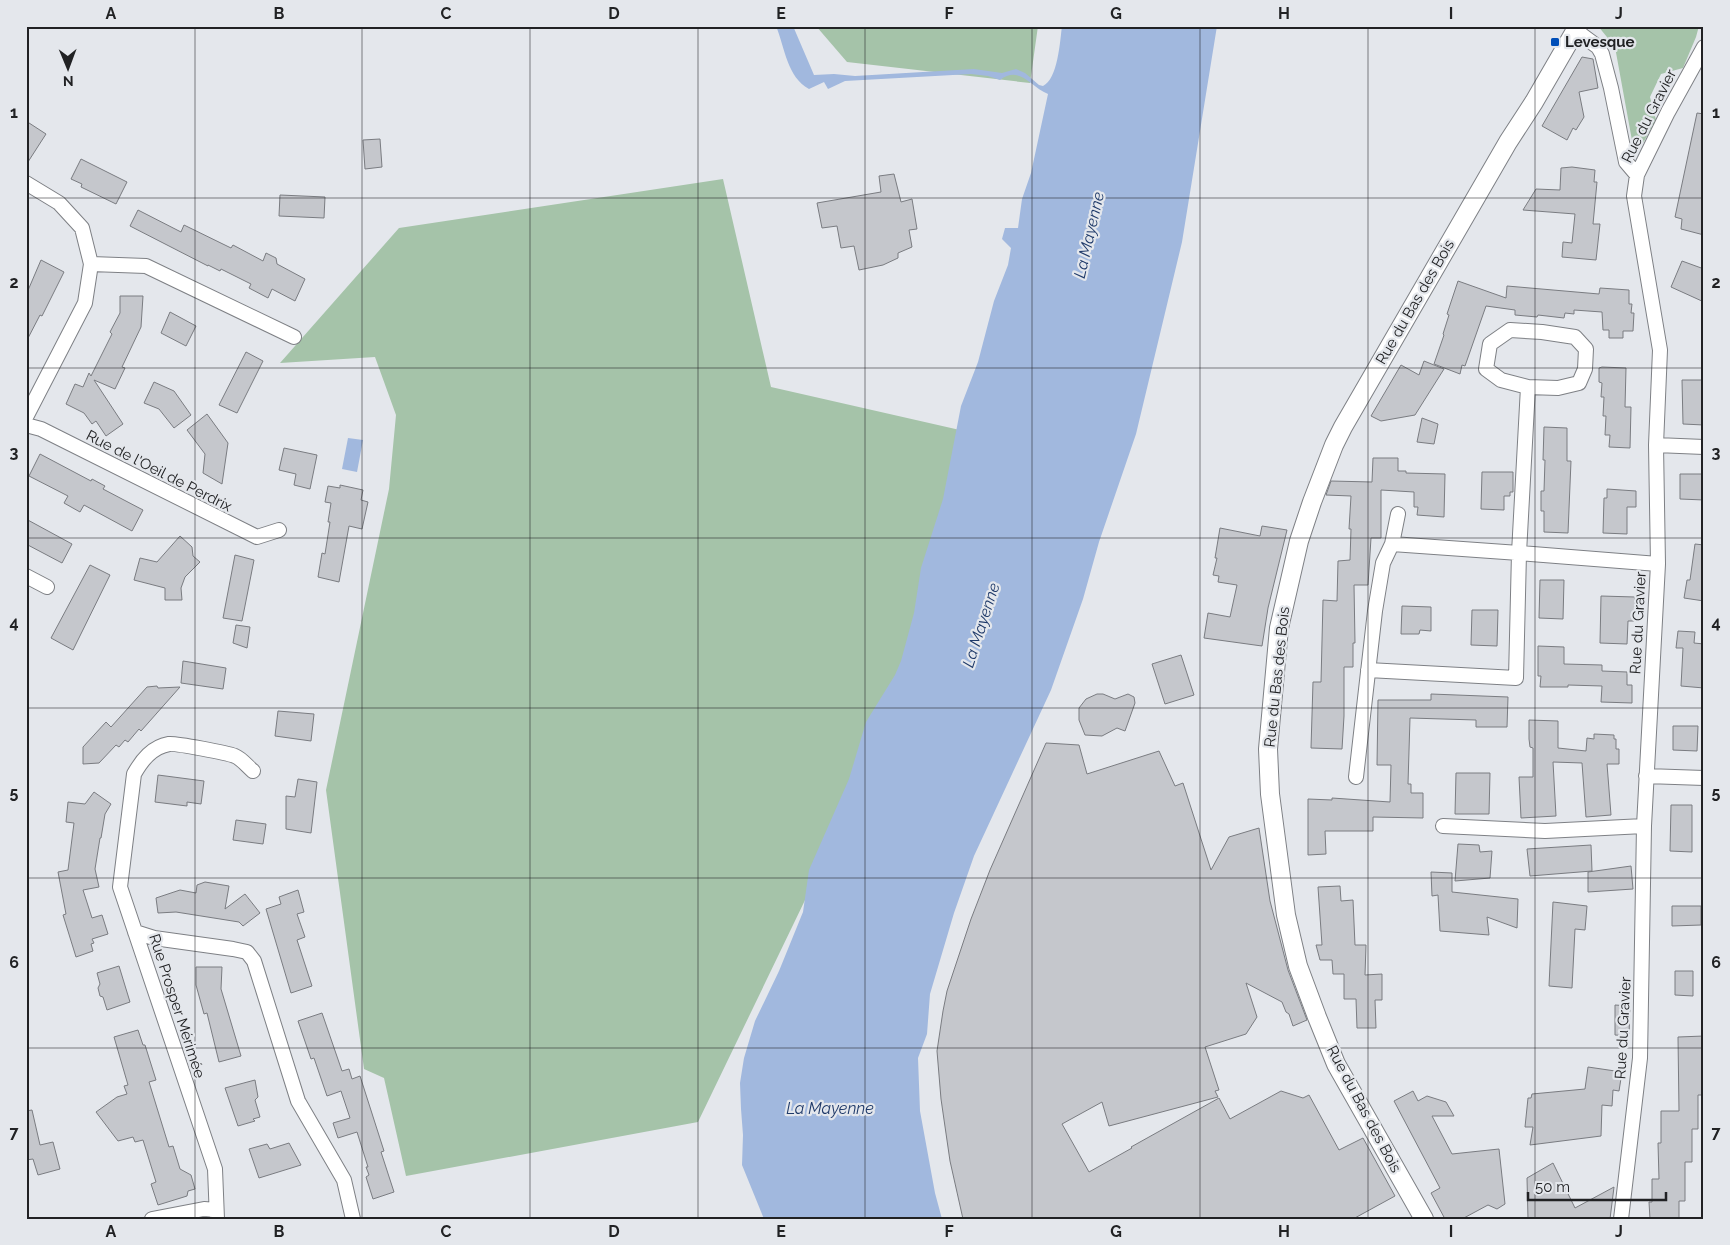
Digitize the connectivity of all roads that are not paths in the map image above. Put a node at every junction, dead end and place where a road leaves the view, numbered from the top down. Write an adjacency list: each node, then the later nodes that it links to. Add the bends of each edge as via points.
1 (1577, 28): 3 (street, via 1602,54 1626,162); 30 (street, Rue du Bas des Bois, via 1340,433 1299,541 1278,628 1268,749 1270,794 1286,915 1298,966 1336,1064)
2 (1704, 47): 3 (street, Rue du Gravier)
3 (1637, 175): 10 (street, Rue du Gravier, via 1634,196 1637,220 1660,350)
4 (26, 184): 5 (street, via 59,203 82,228)
5 (92, 264): 6 (street, via 146,266); 8 (street, via 85,303)
6 (294, 337)
7 (1528, 387): 7 (street, via 1501,380 1486,369 1490,344 1510,330 1575,337 1586,349 1585,369 1579,383 1558,388); 15 (street)
8 (26, 417)
9 (26, 425): 13 (street, Rue de l'Oeil de Perdrix, via 41,429 257,537)
10 (1656, 445): 11 (street); 16 (street, Rue du Gravier)
11 (1704, 446)
12 (1398, 514): 14 (street)
13 (279, 530)
14 (1392, 544): 15 (street); 19 (street, via 1383,564)
15 (1519, 553): 16 (street); 19 (street, via 1516,678)
16 (1658, 564): 21 (street, Rue du Gravier)
17 (26, 576): 18 (street)
18 (47, 587)
19 (1368, 670): 22 (street)
20 (253, 771): 26 (street, via 237,757 226,753 170,744 142,759 134,774 120,888)
21 (1646, 776): 23 (street); 25 (street, Rue du Gravier)
22 (1356, 777)
23 (1704, 778)
24 (1443, 826): 25 (street, via 1545,832)
25 (1644, 826): 31 (street, Rue du Gravier, via 1640,1058)
26 (135, 932): 27 (street, Rue Prosper Mérimée, via 214,1169); 29 (street, Rue Prosper Mérimée, via 154,938 233,948 247,952 254,961 298,1101 344,1180)
27 (216, 1214): 28 (street, via 204,1209)
28 (152, 1219)
29 (353, 1219)
30 (1424, 1219)
31 (1621, 1219)

